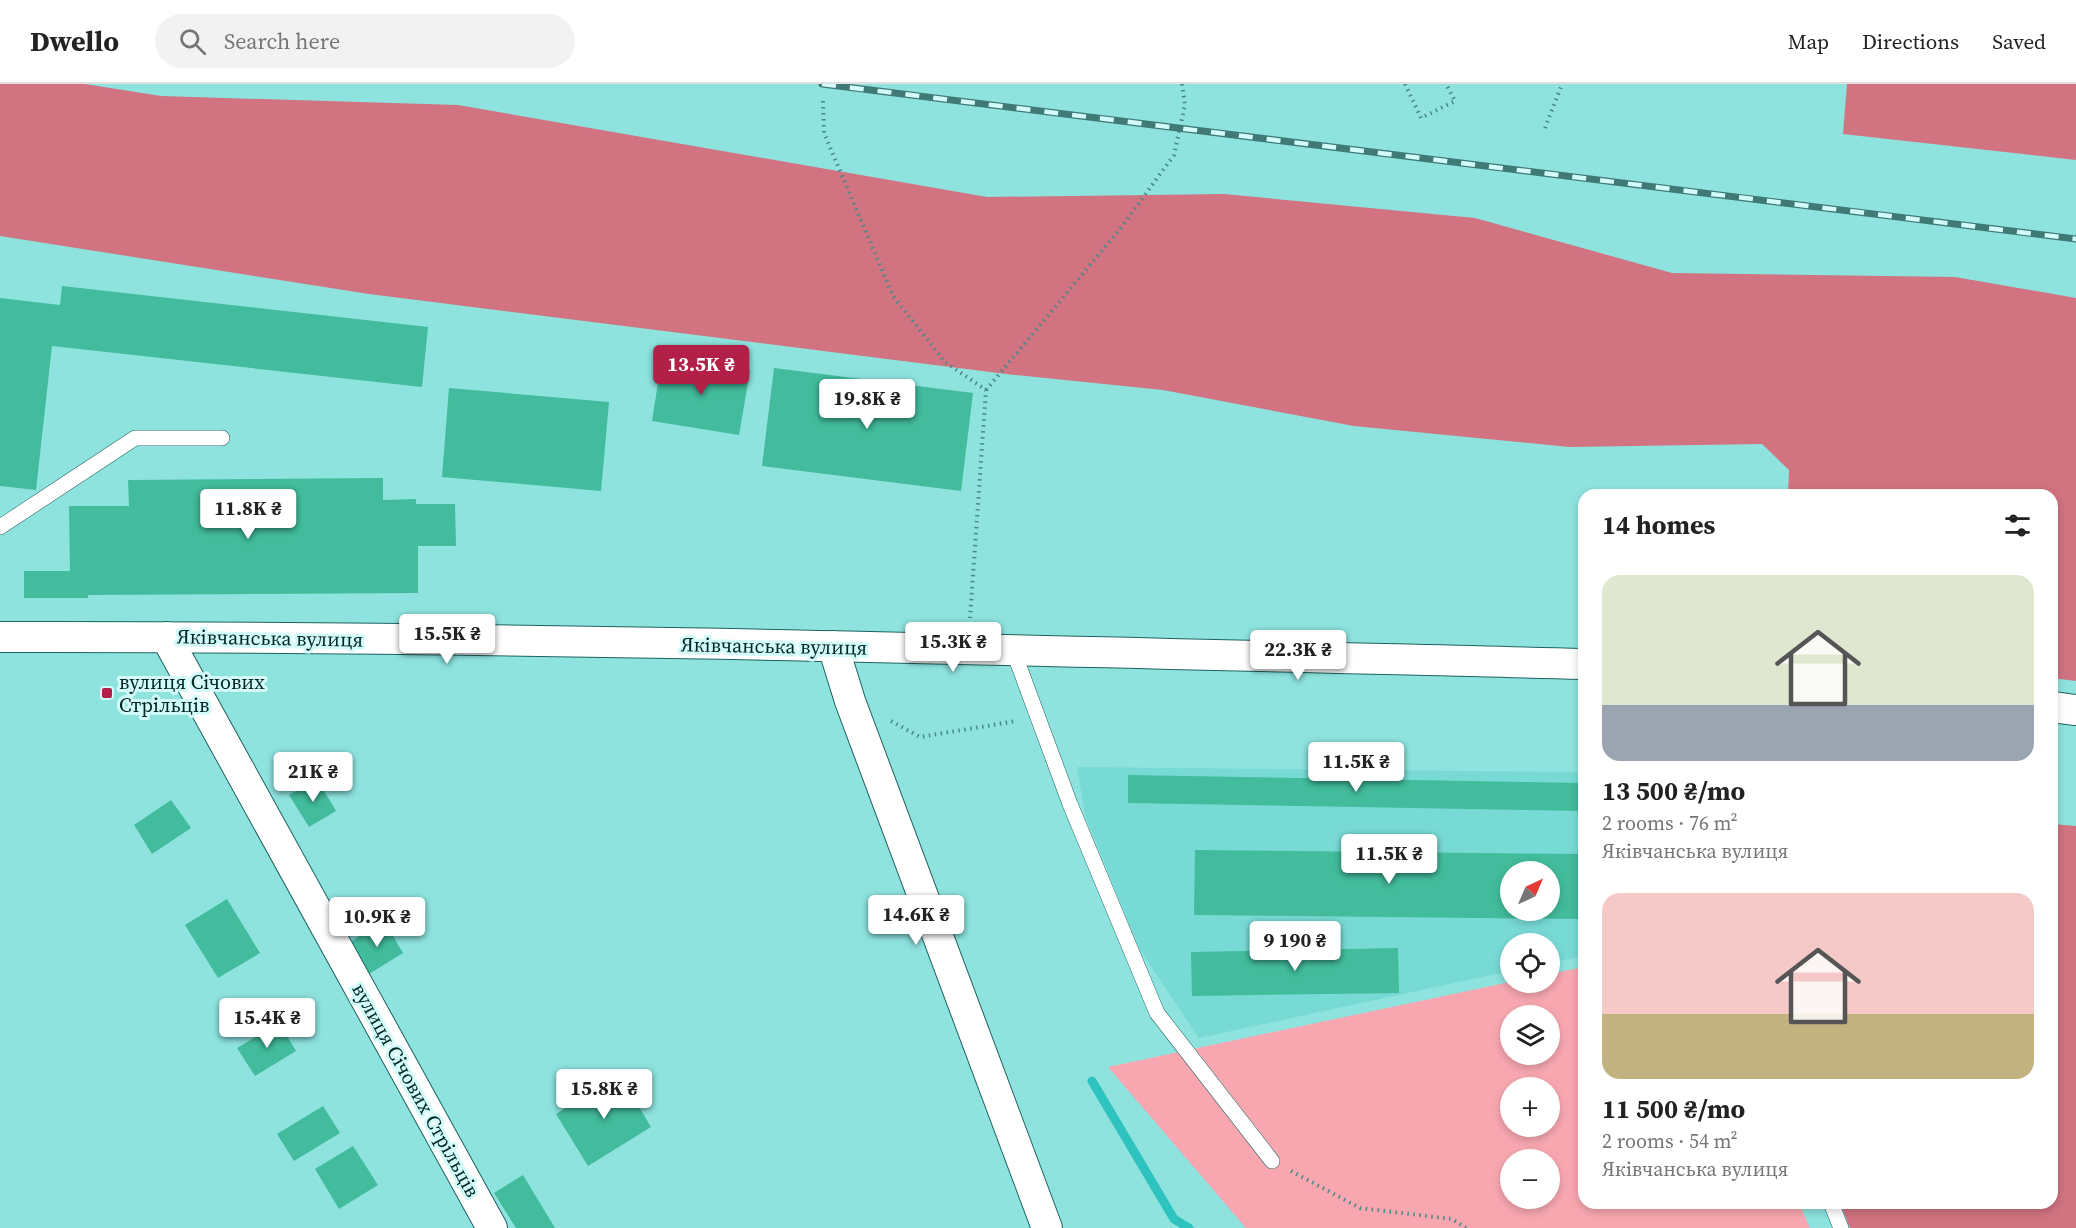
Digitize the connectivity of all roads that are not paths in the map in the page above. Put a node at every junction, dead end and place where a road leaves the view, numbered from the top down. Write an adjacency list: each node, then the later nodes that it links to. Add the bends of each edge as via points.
1 (222, 438): 2 (lane, via 135,438)
2 (0, 527)
3 (0, 637): 4 (street, Яківчанська вулиця)
4 (166, 637): 5 (street, Яківчанська вулиця); 12 (street, вулиця Січових Стрільців)
5 (832, 646): 6 (street, Яківчанська вулиця); 13 (street)
6 (1013, 650): 7 (street, Яківчанська вулиця); 10 (lane, via 1070,804 1157,1013)
7 (1578, 664)
8 (2058, 708): 9 (street)
9 (2076, 710)
10 (1272, 1161)
11 (1833, 1209): 14 (lane)
12 (492, 1228)
13 (1047, 1228)
14 (1841, 1228)

